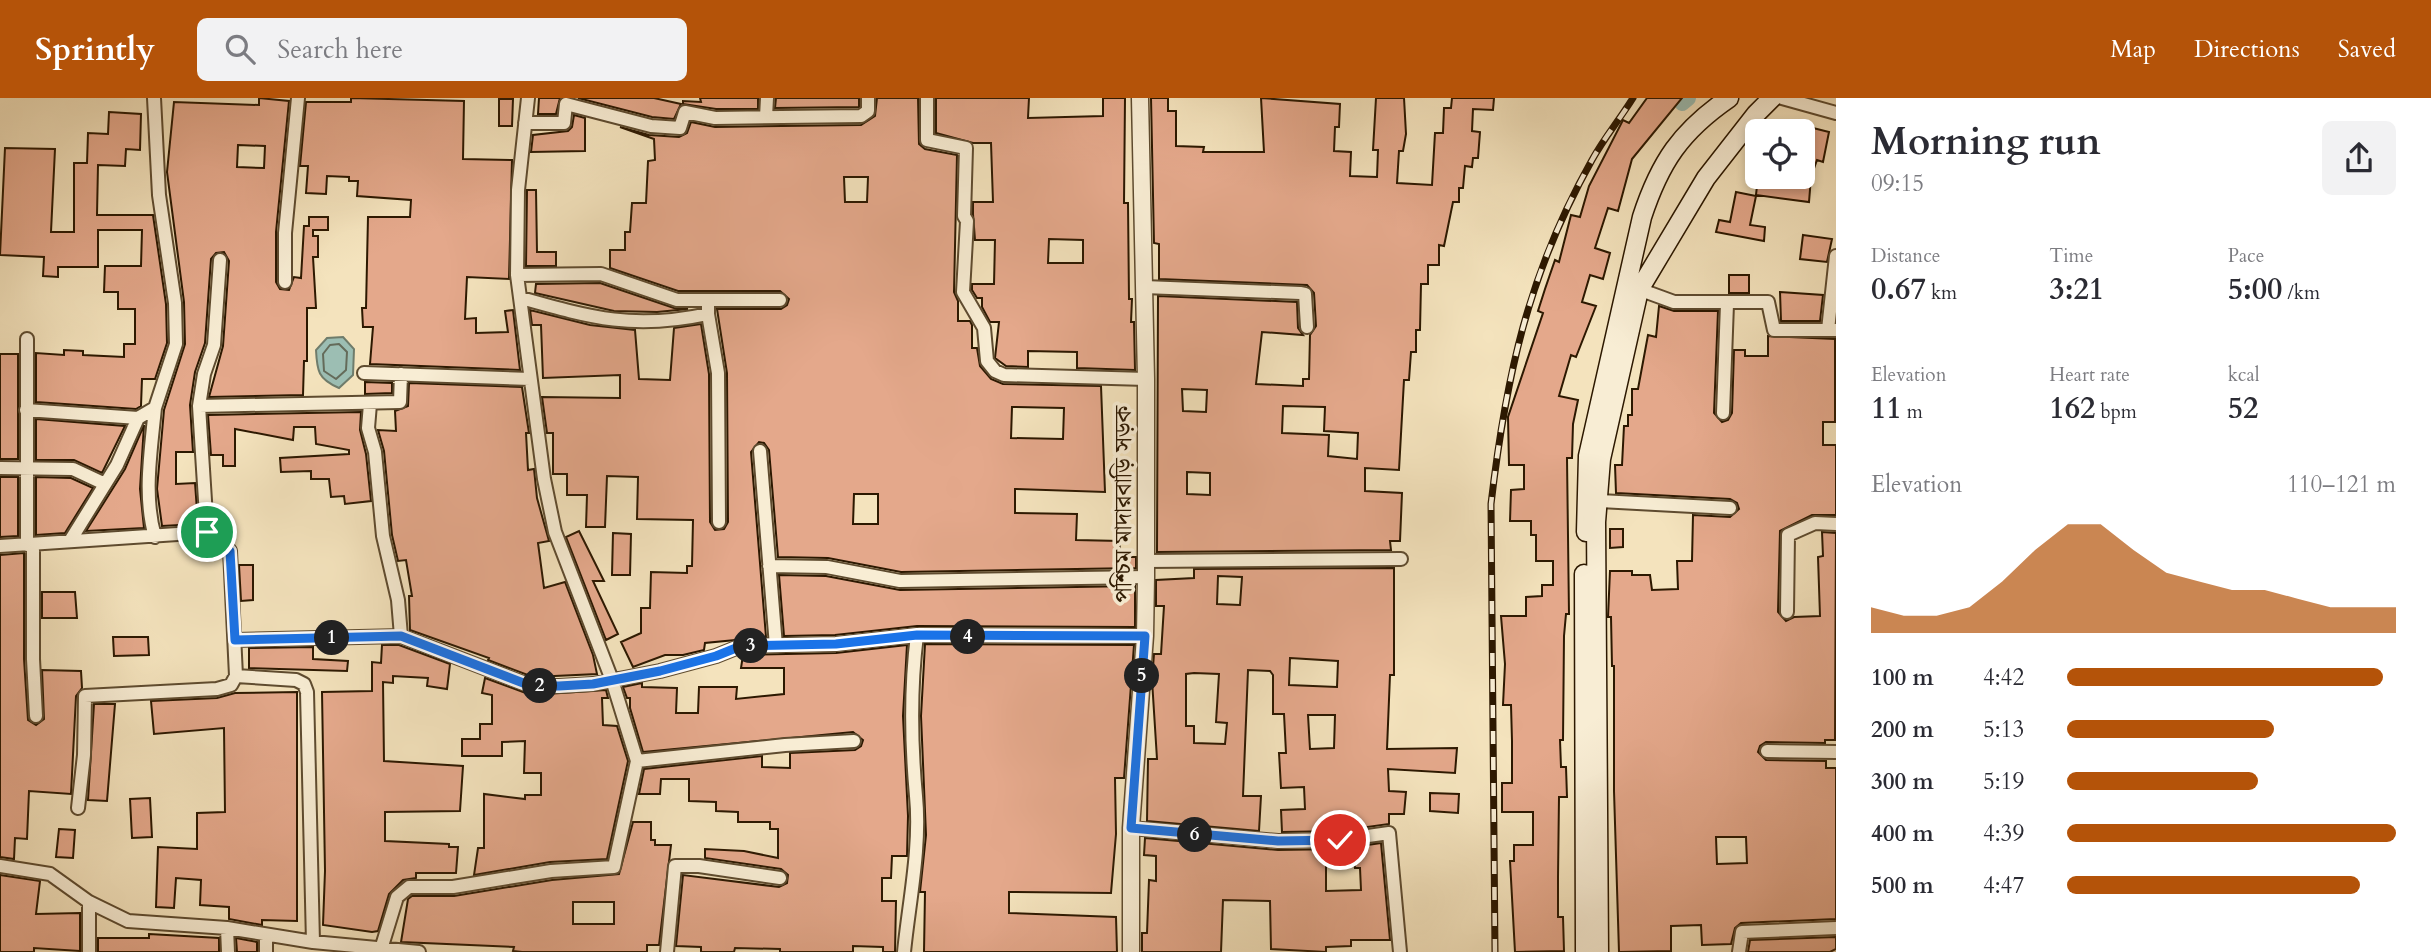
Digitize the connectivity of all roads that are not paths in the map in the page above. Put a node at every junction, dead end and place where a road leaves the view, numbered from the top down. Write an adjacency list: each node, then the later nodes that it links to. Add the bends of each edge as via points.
1 (153, 98): 34 (street, via 176,344)
2 (298, 98): 17 (street)
3 (528, 98): 13 (street)
4 (767, 98): 12 (street)
5 (869, 98): 12 (street, via 868,111 861,116)
6 (927, 98): 30 (street, via 927,140 966,148 962,289 984,328 988,361 995,371 1004,375)
7 (1140, 98): 18 (street, পশ্চিম মাদারবাড়ি সড়ক)
8 (1729, 98): 19 (main road, via 1669,153 1653,183 1642,216)
9 (1772, 98): 19 (main road, via 1706,178)
10 (1782, 98): 11 (street)
11 (1836, 113)
12 (766, 117): 13 (street, via 715,118 685,112 682,127 651,126 566,104 564,123)
13 (525, 123): 16 (street)
14 (1836, 256): 26 (street)
15 (220, 260): 33 (street, via 215,345)
16 (517, 275): 20 (street); 21 (street, via 601,274 677,300)
17 (285, 282)
18 (1144, 287): 25 (street, via 1306,294); 30 (street, পশ্চিম মাদারবাড়ি সড়ক)
19 (1633, 287): 23 (street, via 1674,302); 42 (main road, via 1601,459); 45 (main road, via 1588,456)
20 (521, 298): 24 (street, via 629,323 657,324); 31 (street)
21 (708, 299): 22 (street); 24 (street)
22 (780, 300)
23 (1727, 304): 26 (street, via 1769,302 1774,330); 36 (street)
24 (708, 314): 44 (street, via 718,373)
25 (1307, 327)
26 (1832, 330)
27 (27, 339): 35 (street)
28 (364, 373): 29 (street)
29 (401, 374): 31 (street); 32 (street, via 402,402)
30 (1146, 379): 54 (street, পশ্চিম মাদারবাড়ি সড়ক)
31 (530, 380): 62 (street, via 555,532)
32 (370, 404): 33 (street); 57 (street, via 368,428)
33 (199, 406): 47 (street)
34 (155, 408): 37 (street); 48 (street, via 149,474)
35 (26, 411): 37 (street); 39 (street)
36 (1723, 413)
37 (138, 418): 41 (street)
38 (760, 451): 53 (street)
39 (27, 467): 40 (street); 41 (street, via 73,469); 50 (street)
40 (0, 468)
41 (105, 484): 49 (street)
42 (1600, 501): 43 (street); 45 (main road)
43 (1730, 508)
44 (719, 522)
45 (1591, 522): 86 (main road, via 1583,621); 87 (main road)
46 (1836, 524): 55 (street, via 1815,523 1788,535)
47 (207, 532): 48 (street); 59 (street, via 218,536 230,551)
48 (155, 537): 49 (street)
49 (71, 541): 50 (street)
50 (30, 545): 51 (street); 63 (street)
51 (0, 546)
52 (1401, 559): 54 (street)
53 (769, 566): 54 (street, via 827,567 901,581); 60 (street)
54 (1146, 569): 58 (street, পশ্চিম মাদারবাড়ি সড়ক)
55 (1787, 612)
56 (917, 635): 58 (street); 60 (street); 83 (street, via 911,686 915,850)
57 (401, 636): 59 (street); 62 (street, via 531,686)
58 (1145, 636): 69 (street, পশ্চিম মাদারবাড়ি সড়ক)
59 (235, 640): 61 (street)
60 (776, 646): 62 (street, via 741,646)
61 (236, 676): 68 (street, via 231,685 217,689 85,696); 76 (street, via 296,680 307,692)
62 (612, 680): 67 (street)
63 (36, 716)
64 (854, 741): 67 (street)
65 (1767, 751): 66 (street)
66 (1836, 752)
67 (637, 761): 77 (street, via 614,867 551,871 453,887 409,887 397,897)
68 (78, 808)
69 (1131, 828): 84 (street, পশ্চিম মাদারবাড়ি সড়ক); 85 (street, via 1278,841 1389,834)
70 (0, 866): 72 (street, via 50,874)
71 (780, 878): 82 (street, via 675,866)
72 (89, 902): 73 (street, via 128,921); 78 (street)
73 (227, 928): 75 (street); 79 (street)
74 (1836, 928): 88 (street, via 1742,932)
75 (266, 935): 76 (street); 80 (street)
76 (313, 942): 77 (street)
77 (382, 946): 81 (street)
78 (89, 952)
79 (228, 952)
80 (266, 952)
81 (419, 952)
82 (667, 952)
83 (904, 952)
84 (1131, 952)
85 (1400, 952)
86 (1585, 952)
87 (1599, 952)
88 (1739, 952)

